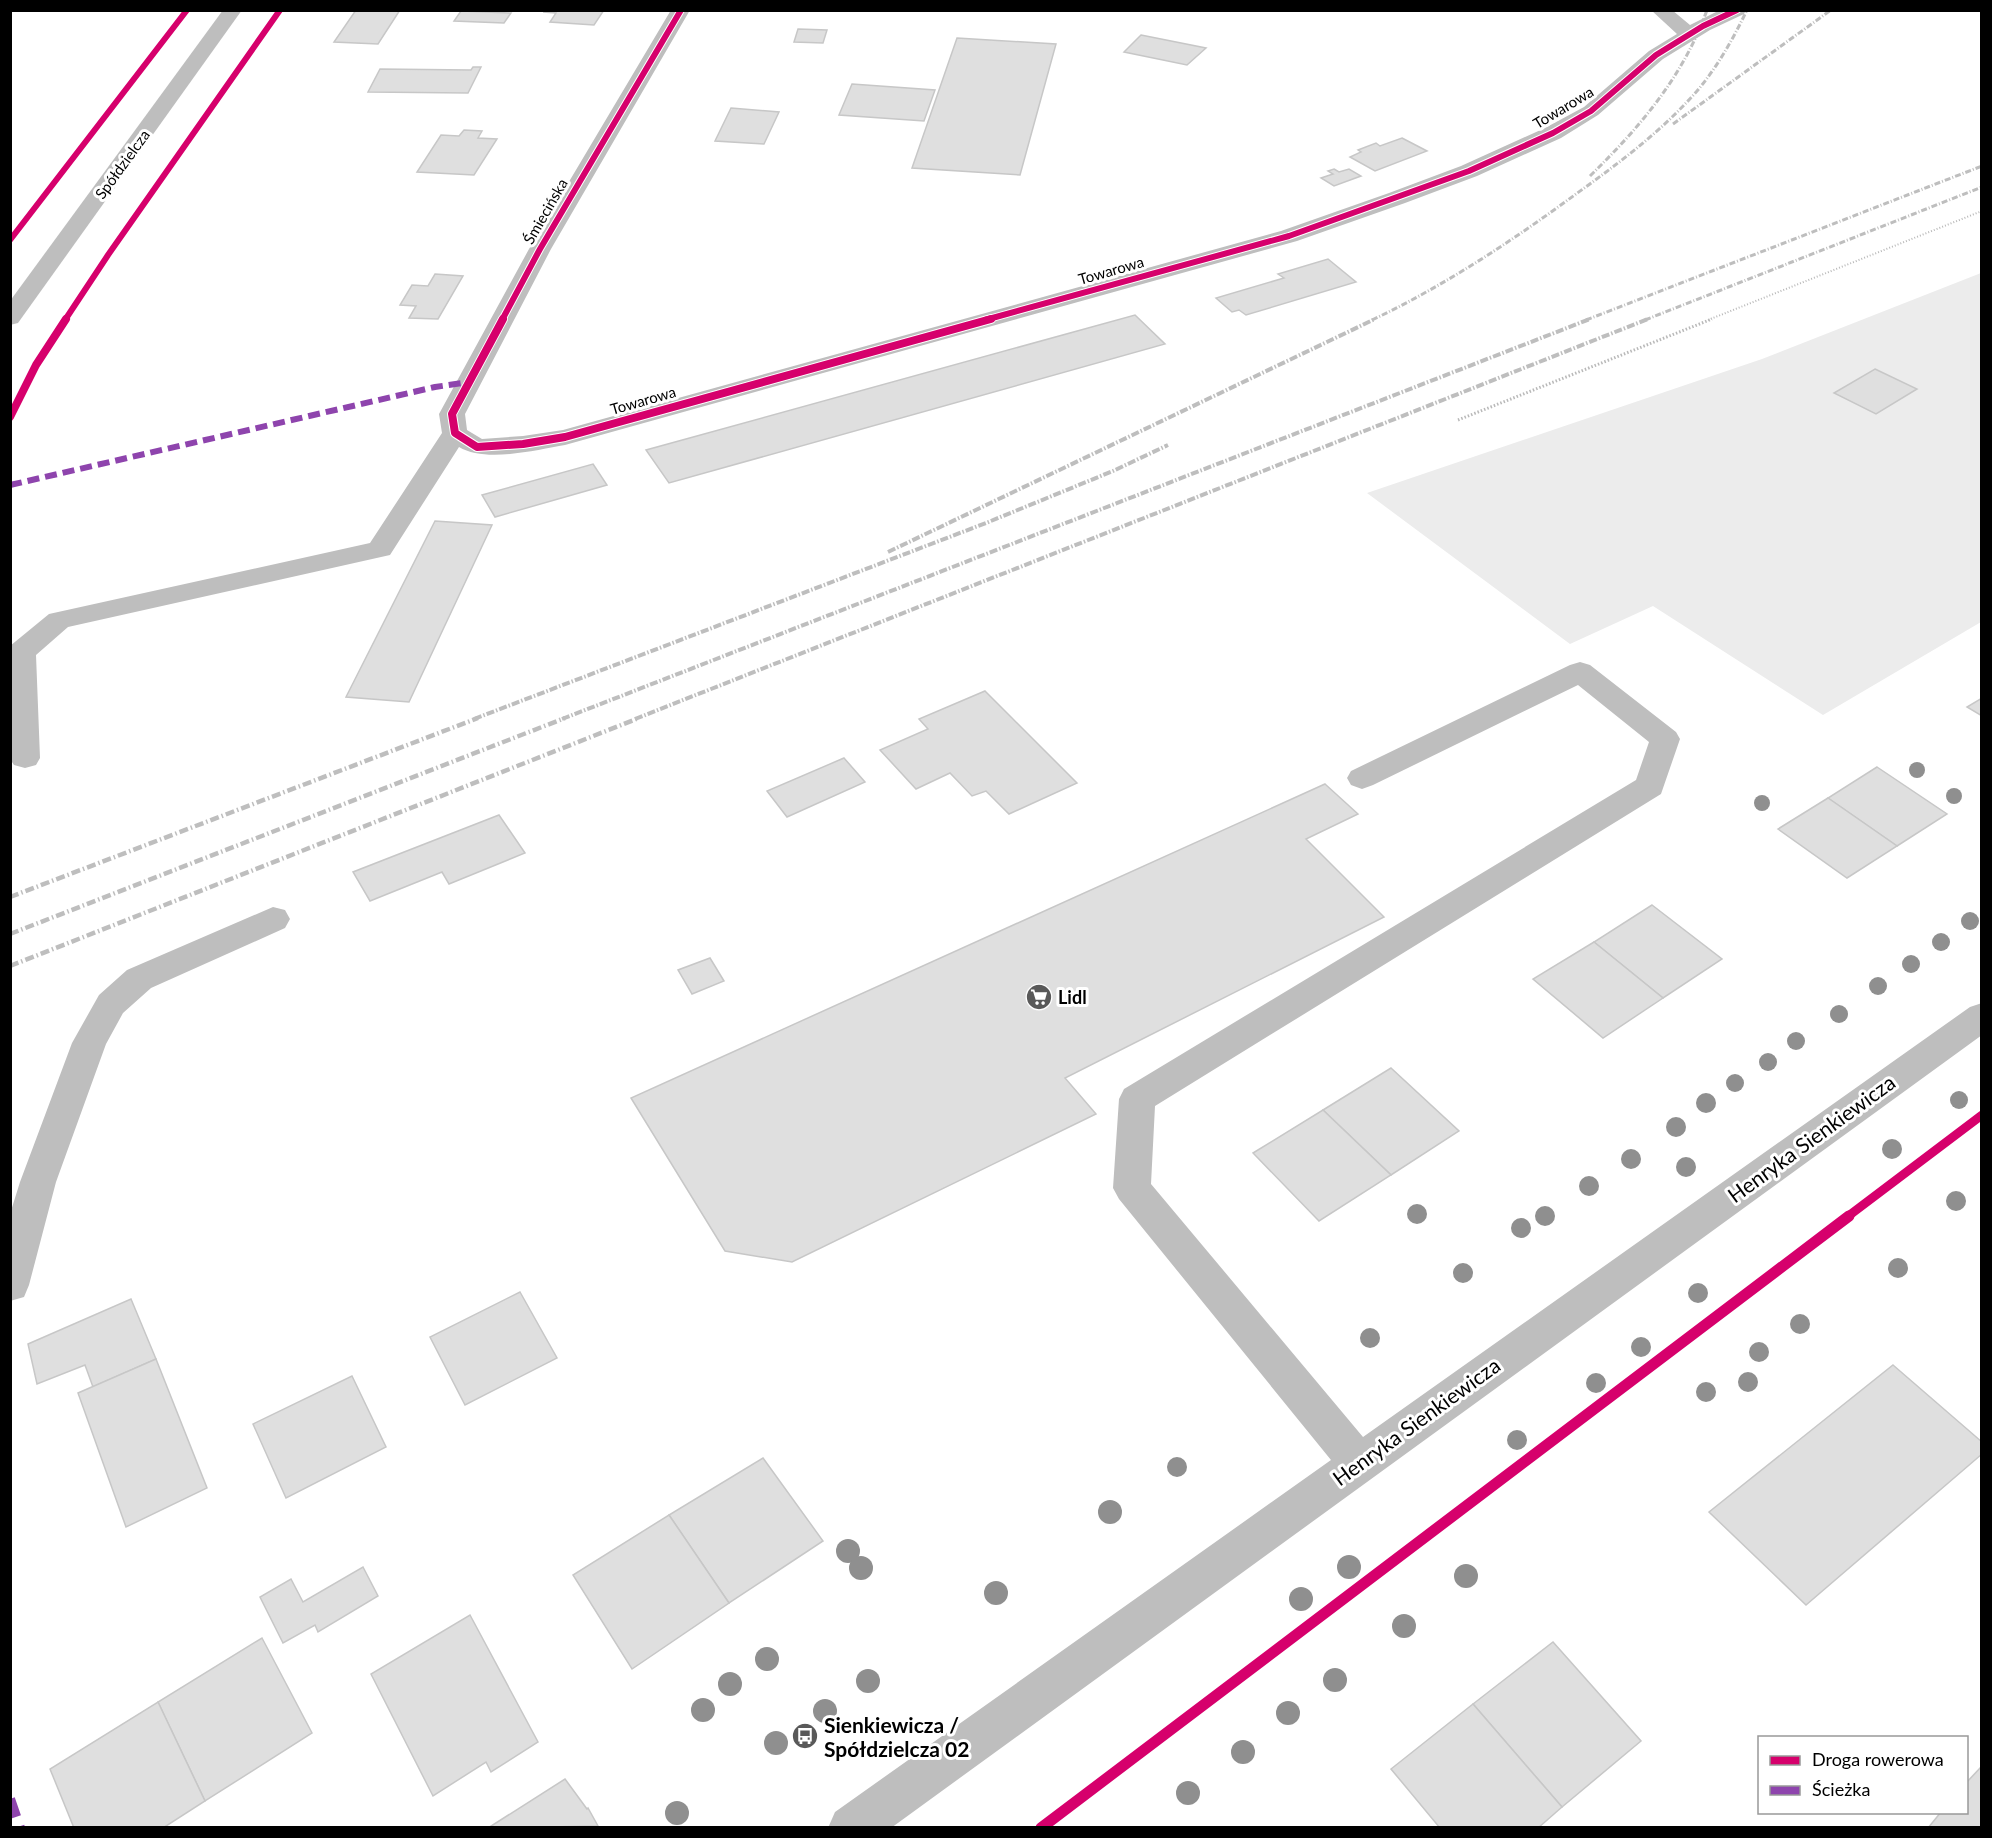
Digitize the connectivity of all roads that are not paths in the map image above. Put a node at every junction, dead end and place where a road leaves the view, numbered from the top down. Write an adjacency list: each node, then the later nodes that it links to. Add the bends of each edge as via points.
1 (233, 10): 6 (street, Spółdzielcza)
2 (681, 10): 7 (street, Śmiecińska, via 540,249 452,414)
3 (1660, 10): 5 (street)
4 (1737, 10): 5 (street, Towarowa)
5 (1690, 34): 7 (street, Towarowa, via 1656,55 1591,111 1553,133 1459,175 1289,236 565,437 477,447)
6 (10, 318)
7 (455, 433): 8 (street, via 380,549 59,620 21,652)
8 (25, 758)
9 (1362, 778): 13 (street, via 1580,672 1665,739 1650,786 1137,1099 1132,1188)
10 (273, 919): 12 (street, via 139,979 111,1004 89,1043 38,1182)
11 (1982, 1016): 13 (street, Henryka Sienkiewicza)
12 (10, 1285)
13 (1358, 1462): 14 (street, Henryka Sienkiewicza)
14 (851, 1827)

